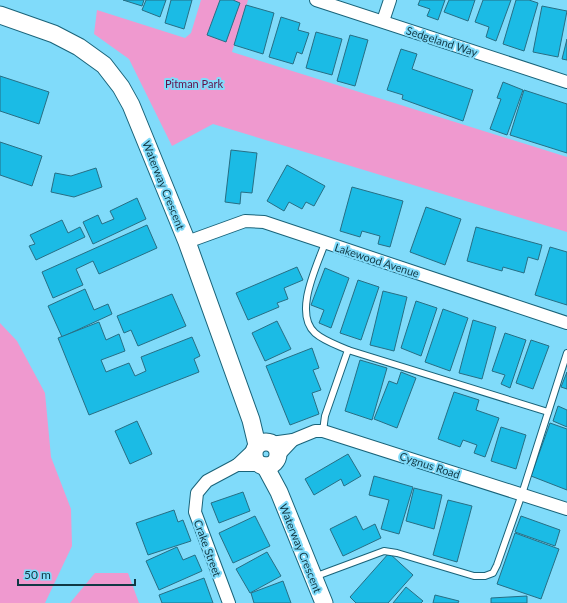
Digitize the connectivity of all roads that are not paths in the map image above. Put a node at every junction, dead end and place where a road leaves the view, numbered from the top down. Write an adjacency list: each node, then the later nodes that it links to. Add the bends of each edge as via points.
1 (316, 0): 4 (street, Sedgeland Way)
2 (390, 0): 4 (street)
3 (0, 15): 6 (street, Waterway Crescent, via 54,34 79,47 104,65 131,105)
4 (383, 21): 5 (street, Sedgeland Way)
5 (567, 82)
6 (187, 242): 7 (street, Lakewood Avenue, via 245,221 264,222); 13 (street, Waterway Crescent, via 251,420)
7 (325, 243): 8 (street, Lakewood Avenue); 9 (lane, via 306,299 305,313 308,325 315,333)
8 (567, 322)
9 (348, 350): 11 (lane); 12 (lane, via 325,416)
10 (567, 352): 11 (lane)
11 (548, 412): 14 (lane)
12 (323, 431): 13 (street, via 315,431); 14 (street, Cygnus Road)
13 (266, 453): 16 (street, Waterway Crescent); 17 (street, Crake Street, via 207,481 197,493 195,512)
14 (522, 494): 15 (street, Cygnus Road); 16 (lane, via 493,573 474,576 397,553 384,552)
15 (567, 509)
16 (312, 577): 18 (street, Waterway Crescent)
17 (229, 603)
18 (324, 603)

